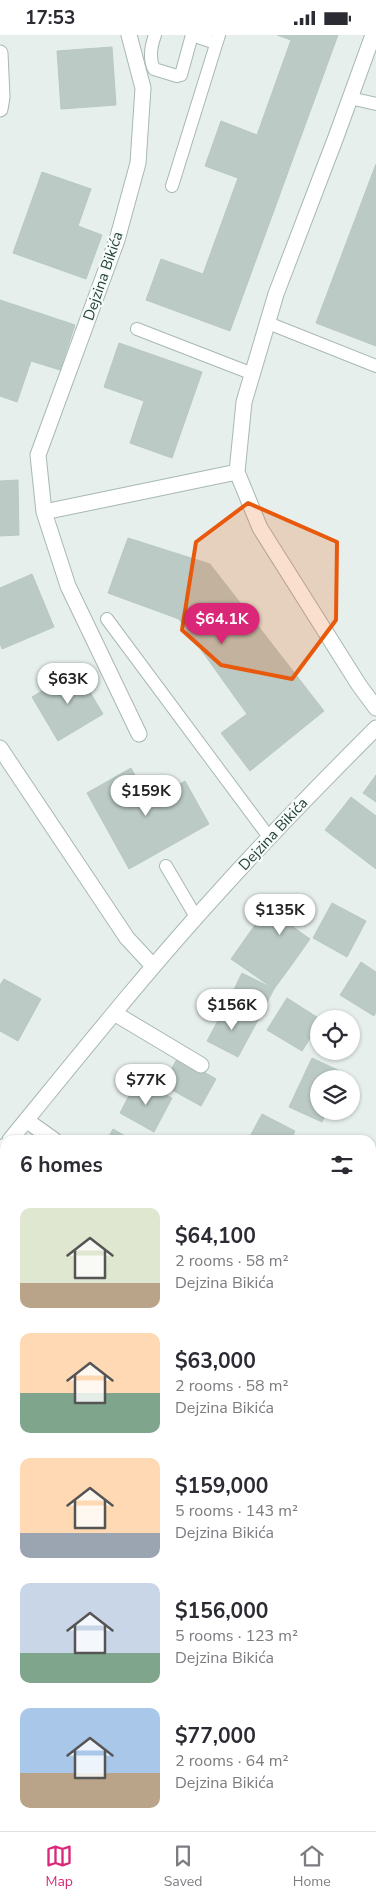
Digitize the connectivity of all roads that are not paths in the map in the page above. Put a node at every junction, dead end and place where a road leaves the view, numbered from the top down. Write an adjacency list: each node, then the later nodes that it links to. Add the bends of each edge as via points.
1 (129, 35): 16 (street, Dejzina Bikića, via 143,88 138,163 117,240 38,455)
2 (154, 35): 3 (lane, via 151,57 154,69 177,76 181,75)
3 (192, 35): 5 (lane)
4 (373, 35): 7 (street)
5 (217, 39): 10 (lane)
6 (0, 53): 9 (street)
7 (350, 98): 8 (lane); 11 (street)
8 (376, 104)
9 (0, 109)
10 (172, 187)
11 (268, 323): 13 (lane); 14 (street)
12 (138, 329): 14 (lane)
13 (376, 365)
14 (253, 374): 15 (street, via 244,402)
15 (236, 472): 16 (street); 18 (street, via 260,528)
16 (44, 512): 20 (street, Dejzina Bikića, via 68,586)
17 (107, 619): 22 (lane)
18 (376, 708)
19 (376, 728): 22 (street, Dejzina Bikića)
20 (139, 734)
21 (0, 748): 25 (street, via 127,938)
22 (269, 837): 24 (street, Dejzina Bikića)
23 (166, 866): 24 (lane)
24 (196, 917): 25 (street, Dejzina Bikića)
25 (153, 966): 26 (street, Dejzina Bikića)
26 (114, 1013): 27 (street); 28 (street, Dejzina Bikića)
27 (202, 1065)
28 (26, 1120): 29 (street, Dejzina Bikića); 30 (street)
29 (14, 1135)
30 (47, 1135)

